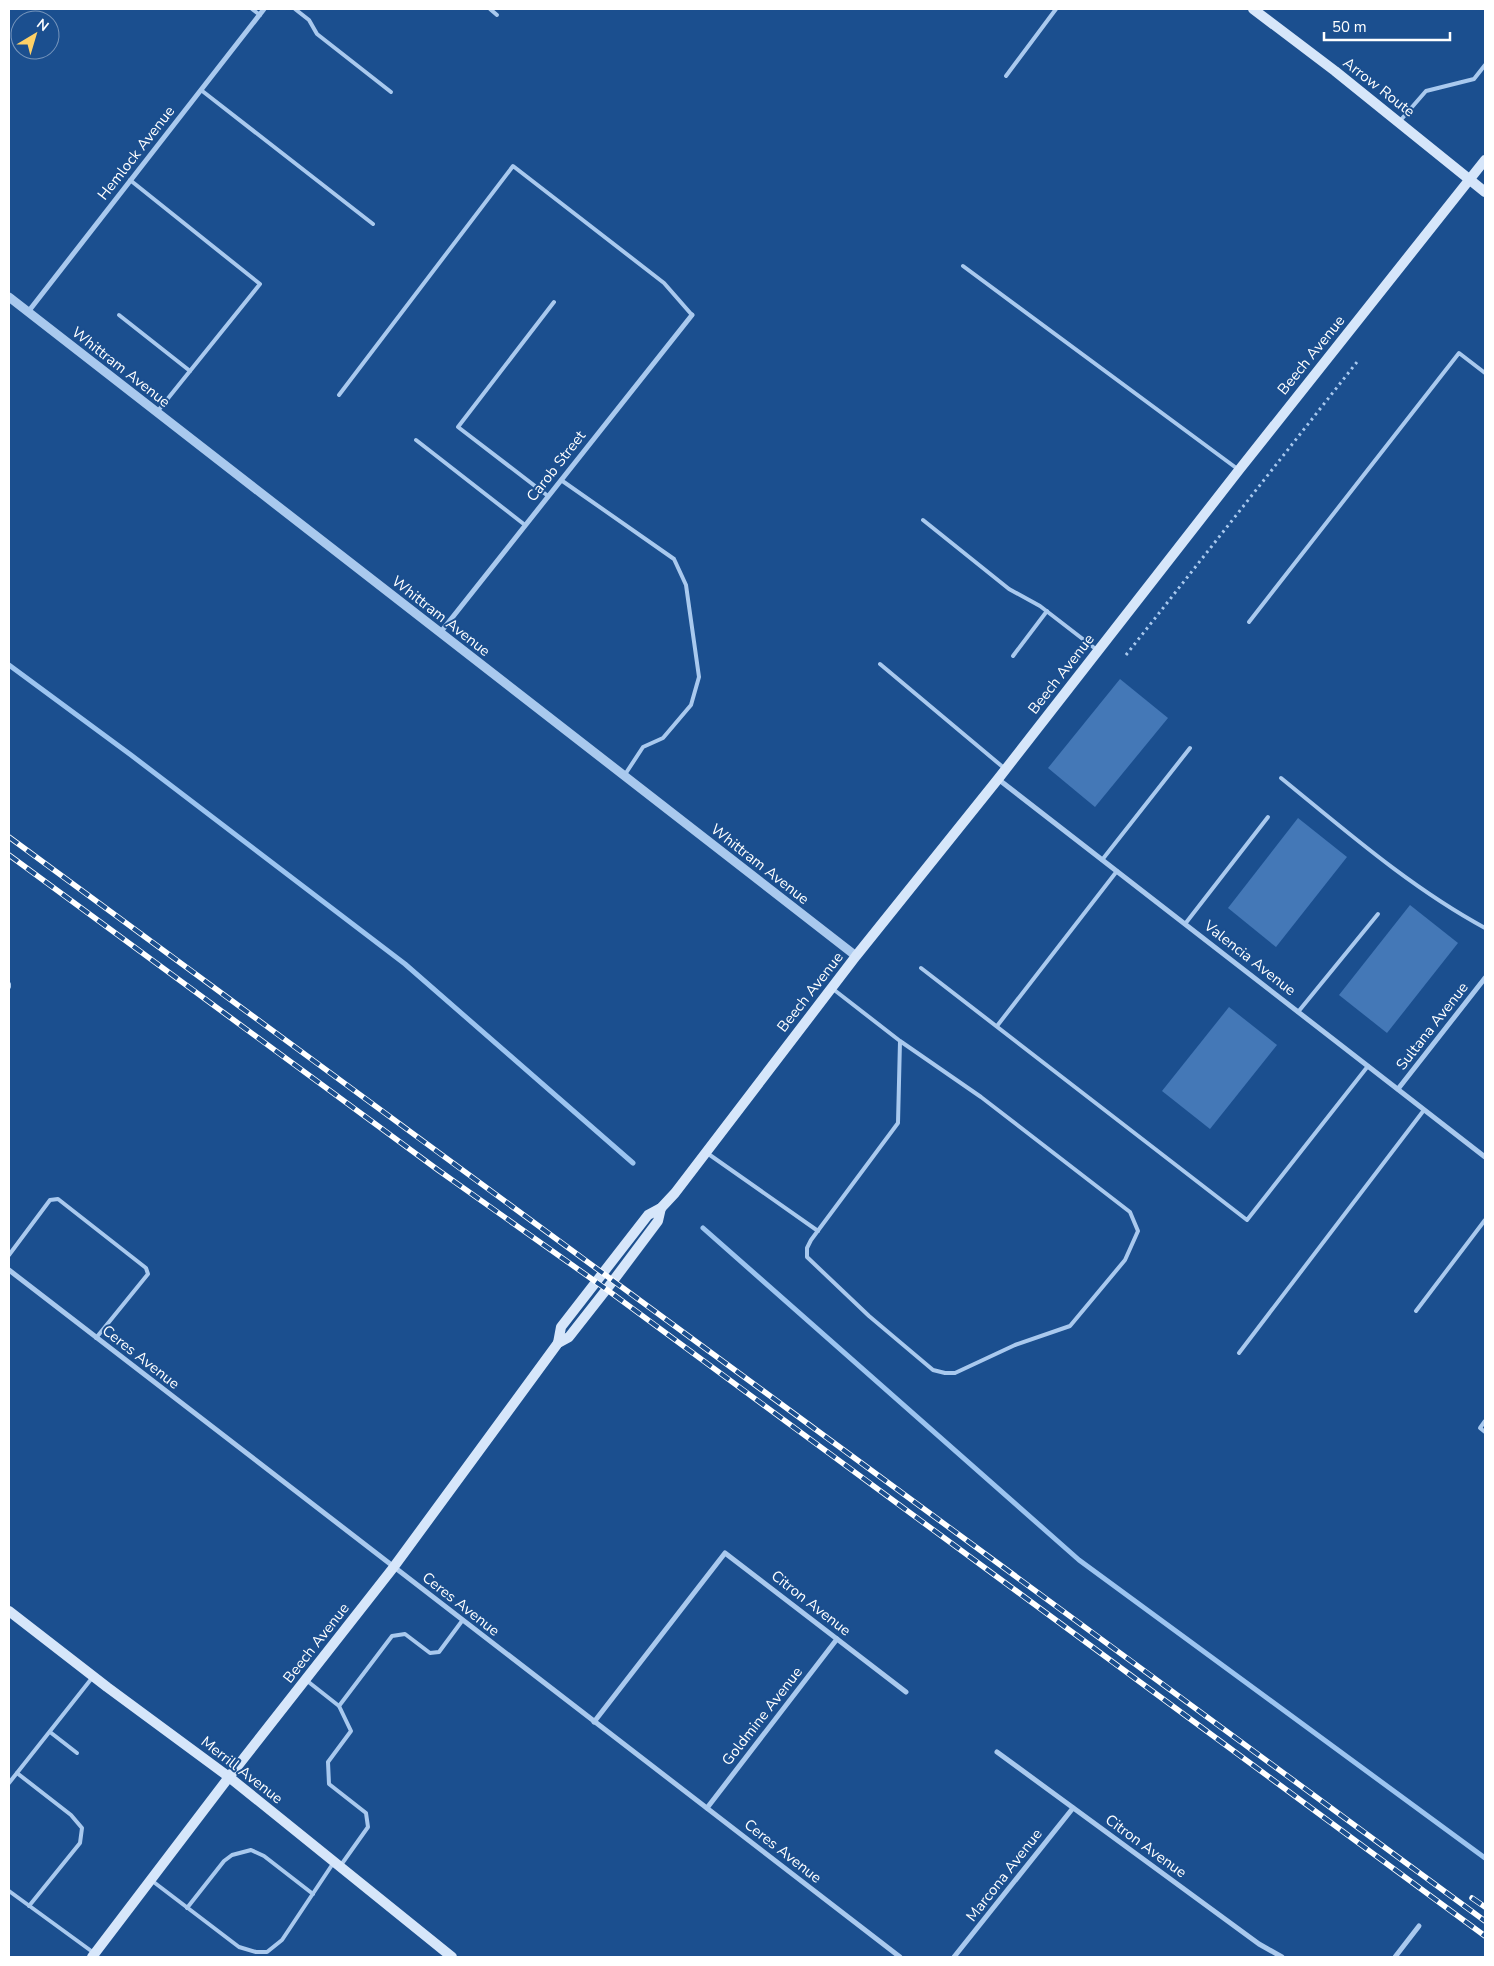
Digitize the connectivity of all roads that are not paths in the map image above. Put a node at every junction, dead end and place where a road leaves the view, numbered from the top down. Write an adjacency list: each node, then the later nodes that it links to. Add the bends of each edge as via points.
1 (252, 9): 7 (lane)
2 (264, 9): 7 (street, Hemlock Avenue)
3 (295, 9): 12 (lane, via 309,20 317,34)
4 (490, 9): 8 (lane)
5 (1056, 9): 10 (lane)
6 (1253, 9): 13 (main road, Arrow Route)
7 (260, 14): 11 (street, Hemlock Avenue)
8 (497, 15)
9 (1485, 65): 13 (lane, via 1474,79 1426,91)
10 (1006, 76)
11 (201, 90): 15 (street, Hemlock Avenue); 18 (lane)
12 (391, 92)
13 (1399, 122): 16 (main road, Arrow Route)
14 (1485, 160): 16 (main road, Beech Avenue)
15 (130, 180): 22 (street, Hemlock Avenue); 25 (lane, via 260,284)
16 (1470, 180): 17 (main road, Arrow Route); 30 (main road, Beech Avenue)
17 (1485, 192)
18 (373, 224)
19 (963, 266): 30 (lane)
20 (9, 297): 22 (street, Whittram Avenue)
21 (554, 302): 32 (lane, via 458,427)
22 (28, 312): 28 (street, Whittram Avenue)
23 (119, 315): 25 (lane)
24 (692, 315): 27 (lane, via 664,283 513,166); 31 (street, Carob Street)
25 (190, 371): 28 (lane)
26 (1485, 373): 36 (lane, via 1459,352)
27 (339, 395)
28 (156, 413): 37 (street, Whittram Avenue)
29 (416, 440): 34 (lane)
30 (1239, 470): 38 (main road, Beech Avenue)
31 (561, 480): 32 (street, Carob Street); 43 (lane, via 674,559 686,585 699,677 691,705 663,738 643,748)
32 (548, 496): 34 (street, Carob Street)
33 (922, 520): 35 (lane, via 1009,589)
34 (525, 525): 37 (street, Carob Street)
35 (1047, 611): 38 (lane); 39 (lane)
36 (1249, 622)
37 (440, 632): 43 (street, Whittram Avenue)
38 (1099, 651): 42 (main road, Beech Avenue)
39 (1013, 656)
40 (880, 664): 42 (lane)
41 (1190, 748): 47 (lane)
42 (1006, 770): 45 (main road, Beech Avenue)
43 (624, 776): 52 (street, Whittram Avenue)
44 (1281, 778): 51 (lane, via 1430,894)
45 (998, 779): 47 (street, Valencia Avenue); 52 (main road, Beech Avenue)
46 (1268, 817): 50 (lane)
47 (1102, 860): 48 (street, Valencia Avenue)
48 (1117, 871): 50 (street, Valencia Avenue); 57 (lane)
49 (1378, 914): 56 (lane)
50 (1185, 924): 56 (street, Valencia Avenue)
51 (1485, 928)
52 (856, 956): 55 (main road, Beech Avenue)
53 (921, 968): 57 (lane)
54 (1485, 978): 60 (street, Sultana Avenue)
55 (832, 988): 58 (lane); 62 (main road, Beech Avenue)
56 (1298, 1012): 59 (street, Valencia Avenue)
57 (997, 1026): 59 (lane, via 1247,1220)
58 (900, 1041): 65 (lane, via 898,1123); 65 (lane, via 981,1097 1130,1212 1138,1230 1132,1246 1125,1260 1070,1326 1015,1345 955,1372 945,1373 933,1370 806,1258 807,1248)
59 (1368, 1066): 60 (street, Valencia Avenue)
60 (1398, 1089): 61 (street, Valencia Avenue)
61 (1424, 1110): 63 (street, Valencia Avenue); 70 (lane)
62 (706, 1152): 65 (lane); 73 (main road, Beech Avenue, via 661,1208 658,1220 613,1281 569,1337 558,1343)
63 (1485, 1157)
64 (1485, 1220): 68 (lane)
65 (818, 1231)
66 (9, 1255): 69 (lane, via 50,1200 58,1199 146,1268 148,1274)
67 (9, 1270): 69 (street, Ceres Avenue)
68 (1416, 1311)
69 (96, 1338): 73 (street, Ceres Avenue)
70 (1239, 1353)
71 (1485, 1421): 72 (lane, via 1480,1428)
72 (1485, 1432)
73 (393, 1568): 75 (street, Ceres Avenue); 78 (main road, Beech Avenue)
74 (9, 1611): 77 (main road, Merrill Avenue)
75 (462, 1621): 80 (lane, via 439,1652 430,1653 405,1634 392,1636); 81 (street, Ceres Avenue)
76 (837, 1639): 79 (street, Citron Avenue); 81 (street, Citron Avenue, via 725,1553); 88 (street, Goldmine Avenue)
77 (93, 1676): 82 (lane); 86 (main road, Merrill Avenue)
78 (306, 1680): 80 (lane); 86 (main road, Beech Avenue)
79 (906, 1692)
80 (339, 1706): 90 (lane, via 351,1731 328,1762 329,1784 366,1813 368,1827)
81 (594, 1722): 88 (street, Ceres Avenue)
82 (50, 1732): 84 (lane); 85 (lane)
83 (997, 1752): 89 (street, Citron Avenue)
84 (77, 1753)
85 (17, 1773): 87 (lane); 94 (lane, via 71,1815 82,1828 80,1843)
86 (229, 1778): 90 (main road, Merrill Avenue); 91 (main road, Beech Avenue)
87 (9, 1783)
88 (707, 1808): 99 (street, Ceres Avenue)
89 (1073, 1808): 100 (street, Marcona Avenue); 101 (street, Citron Avenue, via 1259,1944)
90 (337, 1864): 93 (lane); 98 (main road, Merrill Avenue)
91 (151, 1880): 95 (lane); 97 (main road, Beech Avenue)
92 (9, 1891): 94 (lane)
93 (313, 1894): 95 (lane, via 264,1856 251,1850 232,1855 224,1861); 95 (lane, via 282,1940 267,1952 239,1948)
94 (29, 1906): 97 (lane)
95 (187, 1908)
96 (1419, 1926): 102 (street)
97 (93, 1955)
98 (452, 1957)
99 (900, 1957)
100 (954, 1957)
101 (1282, 1957)
102 (1395, 1957)

